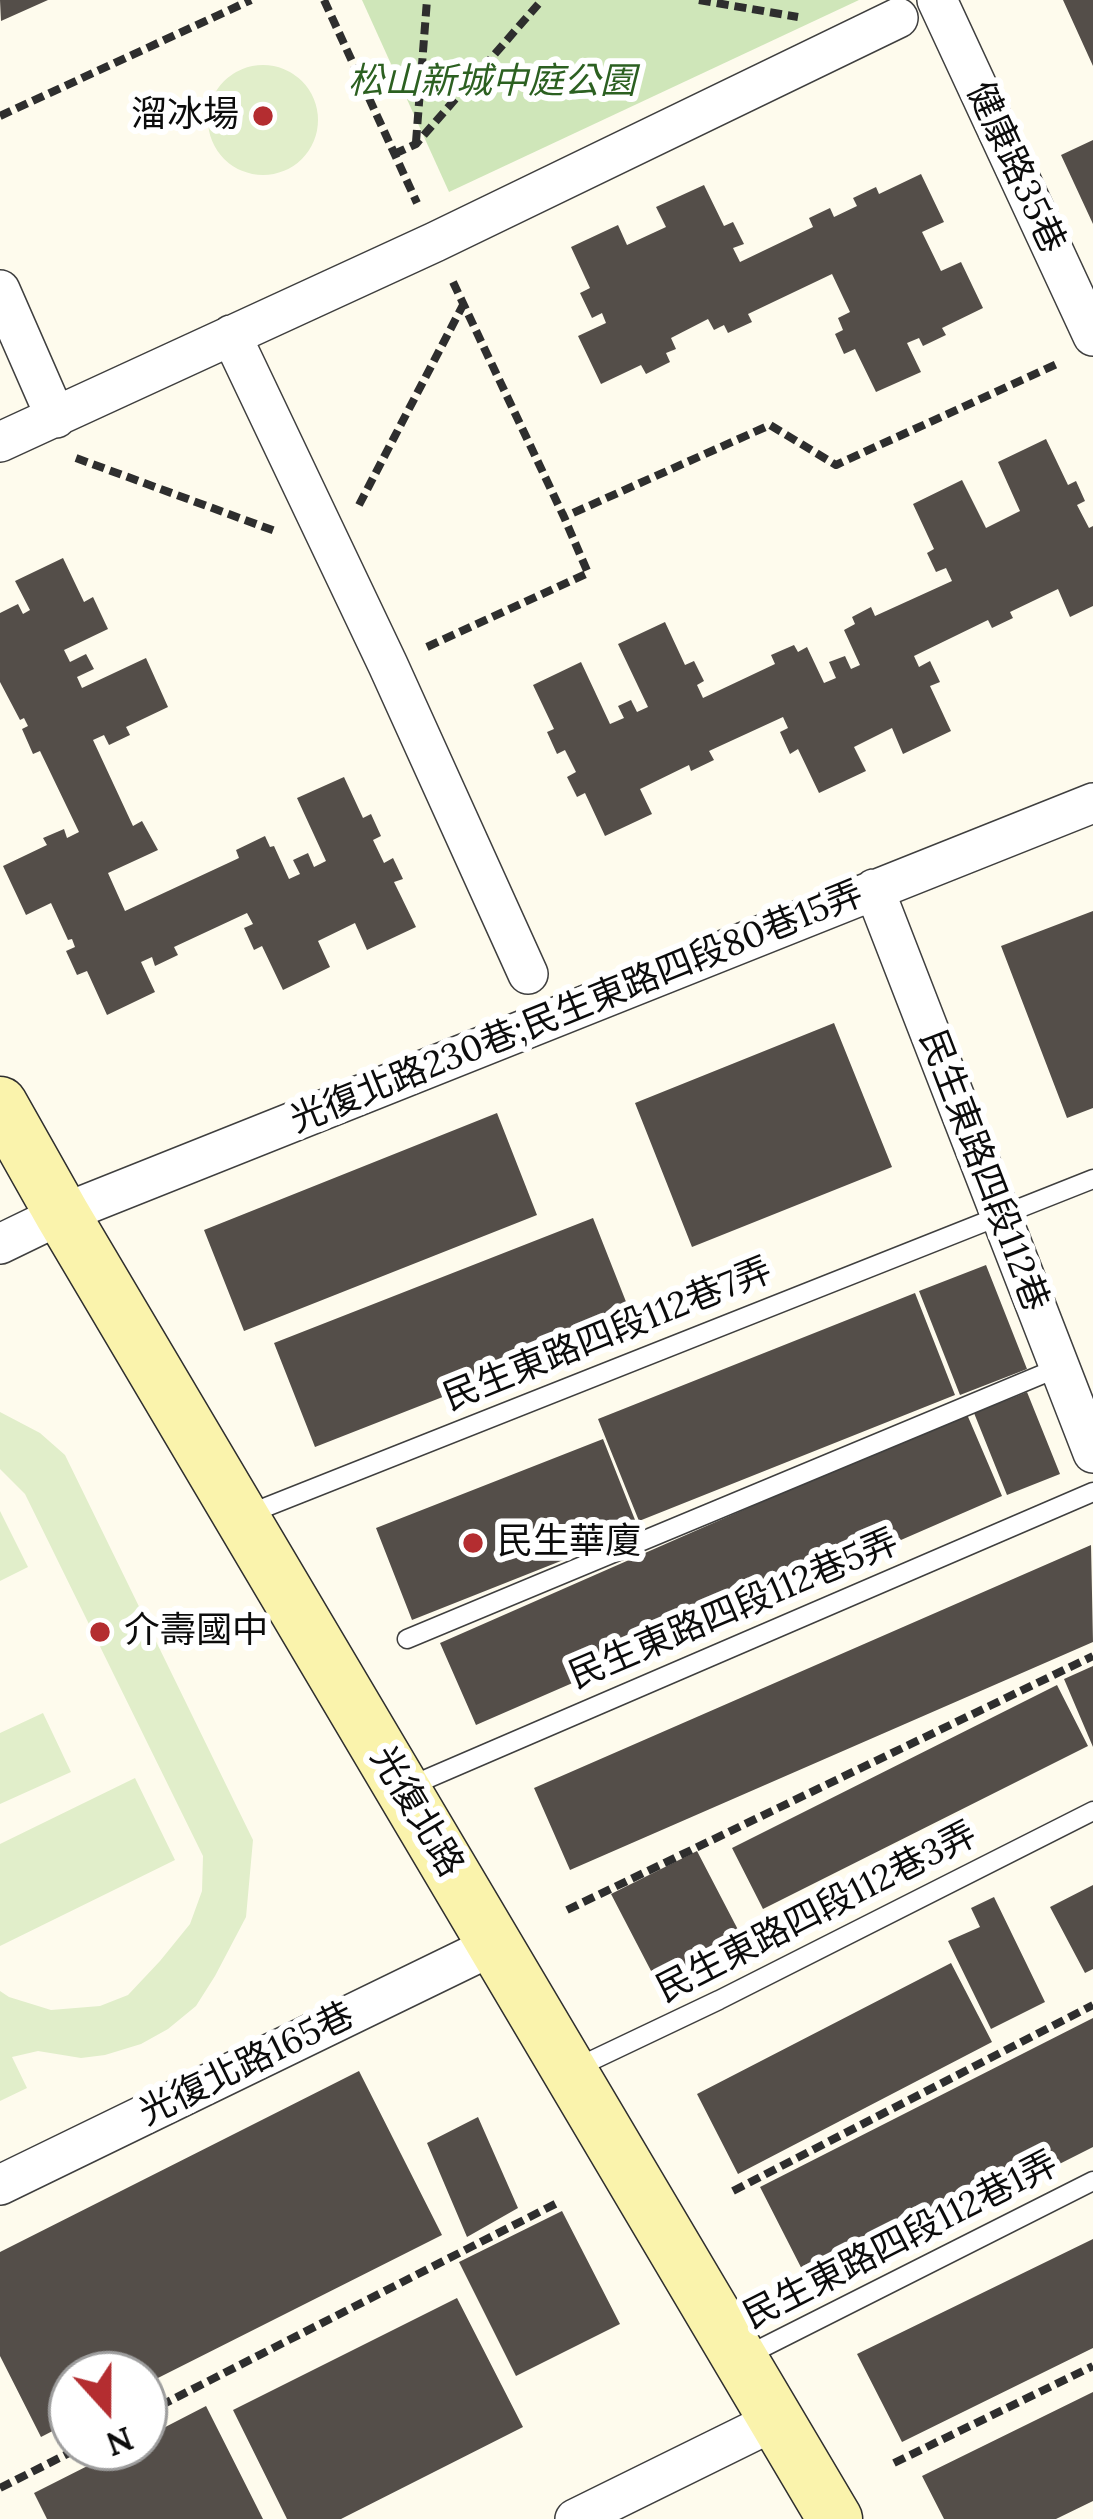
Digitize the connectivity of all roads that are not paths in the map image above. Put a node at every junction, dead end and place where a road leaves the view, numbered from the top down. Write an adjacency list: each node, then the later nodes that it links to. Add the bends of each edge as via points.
1 (937, 0): 5 (street, 健康路35巷)
2 (898, 18): 4 (street)
3 (0, 290): 6 (street)
4 (231, 335): 6 (street); 10 (street)
5 (1093, 337)
6 (56, 418): 7 (street)
7 (0, 442)
8 (1093, 803): 9 (street, 光復北路230巷;民生東路四段80巷15弄)
9 (874, 889): 13 (street, 光復北路230巷;民生東路四段80巷15弄); 14 (street, 民生東路四段112巷)
10 (528, 974)
11 (0, 1104): 13 (street, 光復北路)
12 (1093, 1179): 14 (lane, 民生東路四段112巷7弄)
13 (62, 1214): 15 (street, 光復北路230巷;民生東路四段80巷15弄); 19 (street, 光復北路)
14 (999, 1215): 16 (street, 民生東路四段112巷); 19 (lane, 民生東路四段112巷7弄)
15 (0, 1244)
16 (1060, 1367): 17 (street, 民生東路四段112巷); 20 (lane)
17 (1093, 1453)
18 (1093, 1492): 21 (lane, 民生東路四段112巷5弄)
19 (242, 1516): 21 (street, 光復北路)
20 (407, 1639)
21 (402, 1789): 23 (street, 光復北路)
22 (1093, 1811): 24 (lane, 民生東路四段112巷3弄)
23 (494, 1946): 24 (street, 光復北路); 26 (street, 光復北路165巷)
24 (570, 2072): 27 (street, 光復北路)
25 (1093, 2181): 27 (lane, 民生東路四段112巷1弄)
26 (0, 2185)
27 (740, 2360): 28 (street, 光復北路)
28 (776, 2420): 29 (street); 30 (street, 光復北路)
29 (575, 2519)
30 (835, 2519)

